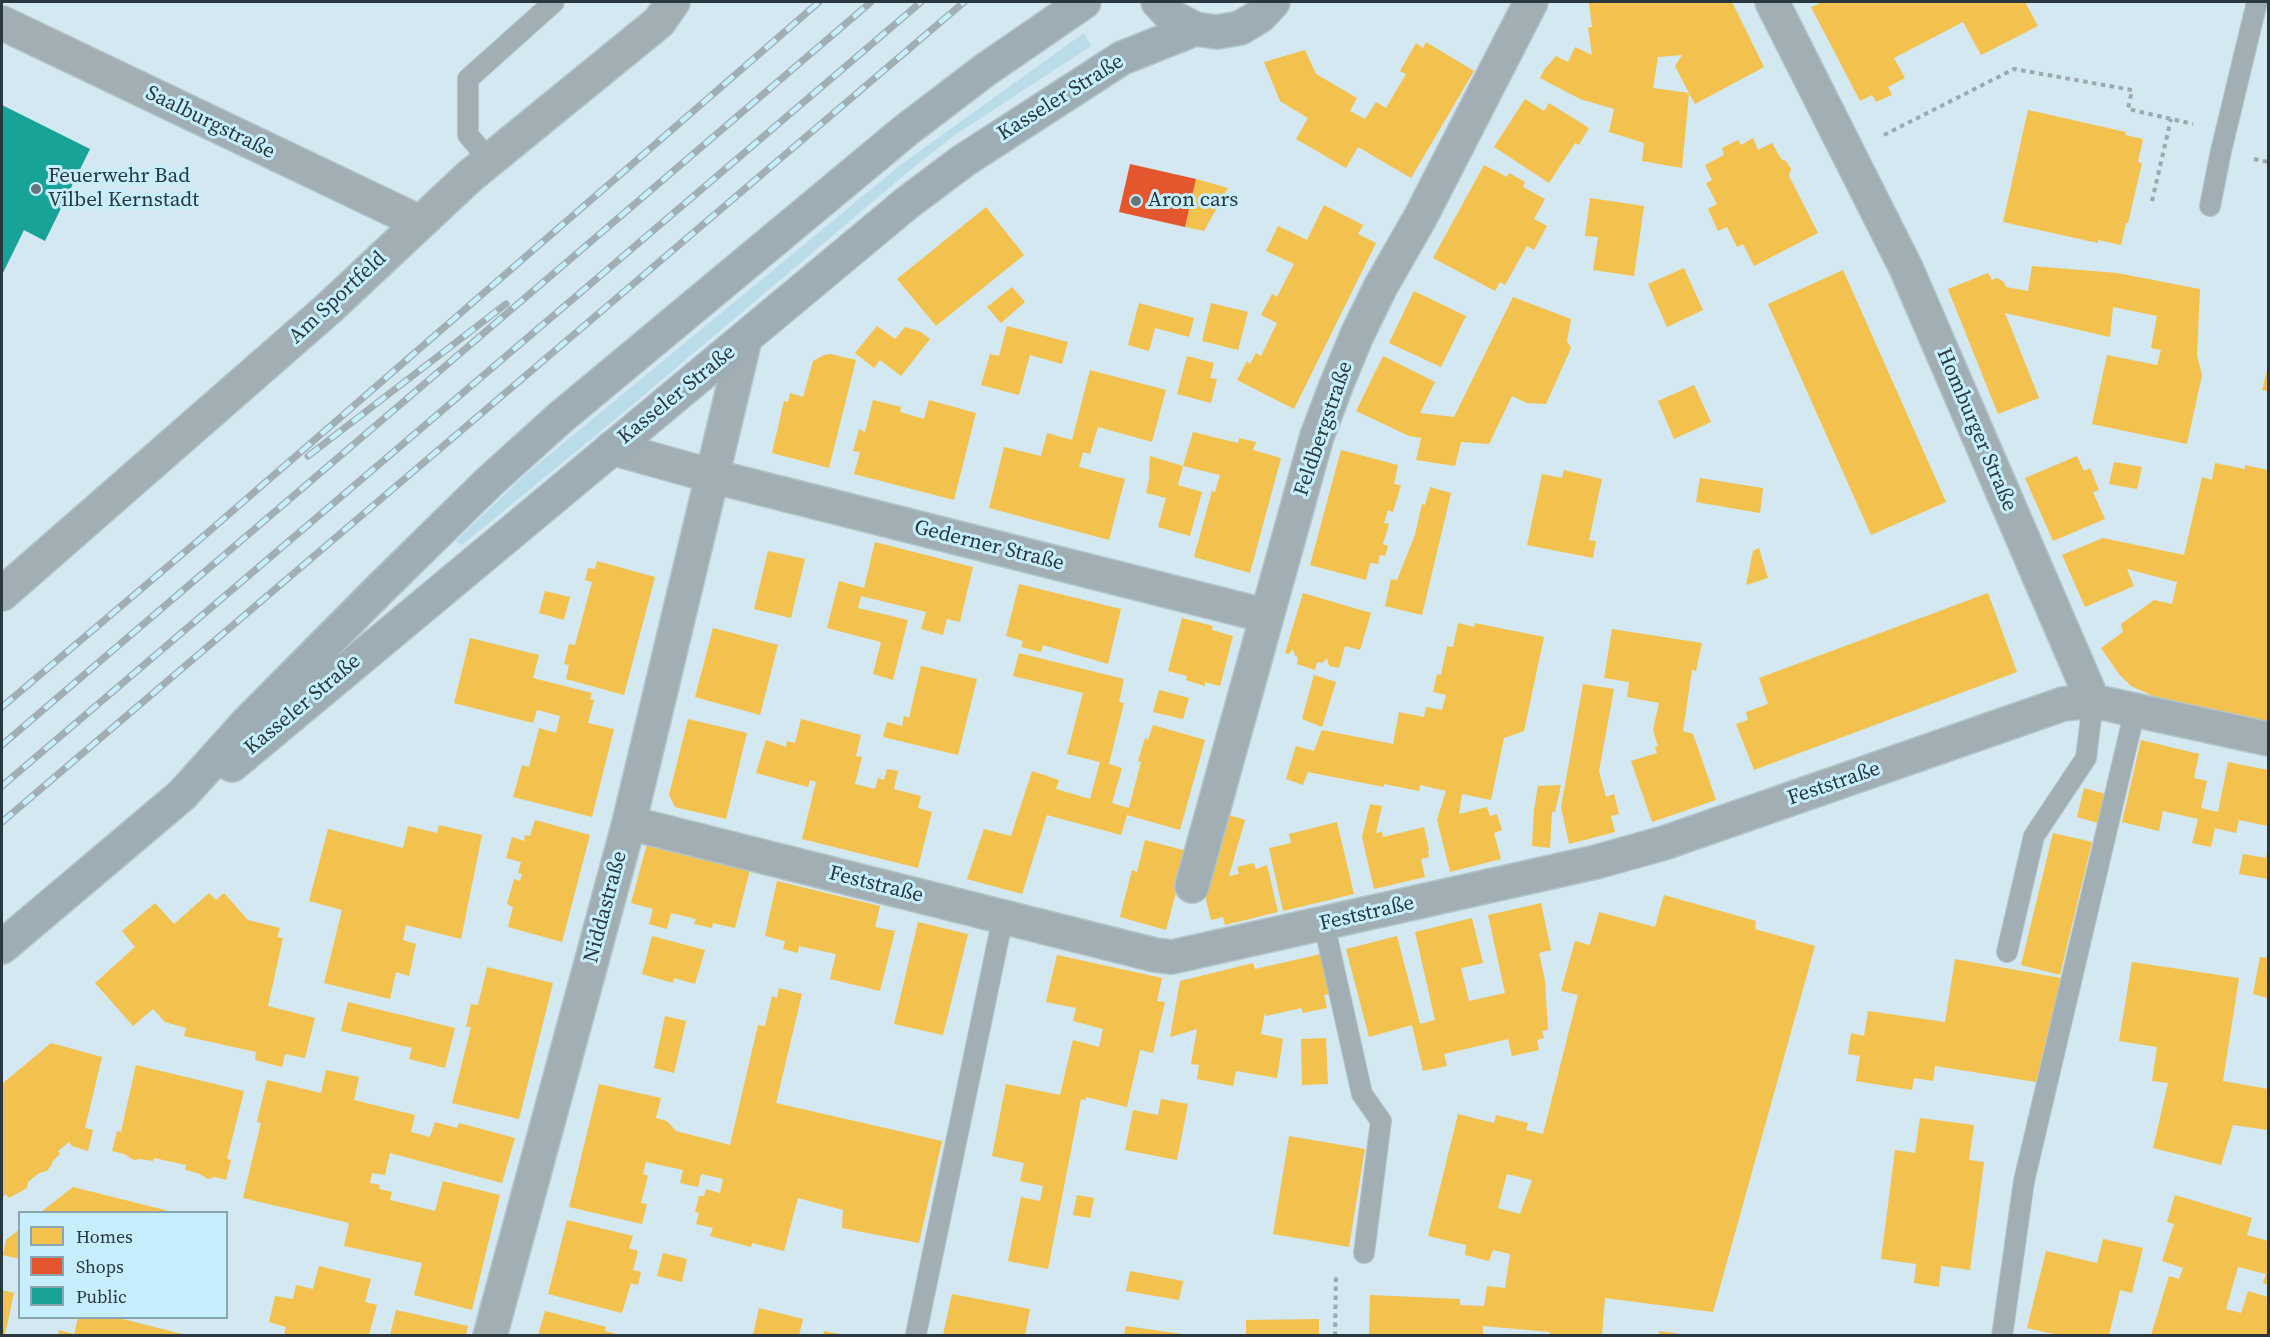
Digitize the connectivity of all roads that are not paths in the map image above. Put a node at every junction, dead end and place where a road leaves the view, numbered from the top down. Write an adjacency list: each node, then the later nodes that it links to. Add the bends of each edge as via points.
1 (554, 2): 11 (lane, via 468,79 468,135)
2 (673, 2): 11 (street, Am Sportfeld, via 659,22)
3 (1084, 2): 22 (main road, Kasseler Straße, via 905,131 537,438 372,597)
4 (1158, 2): 10 (main road, Kasseler Straße, via 1172,17)
5 (1273, 2): 10 (main road, Kasseler Straße, via 1240,28 1218,33)
6 (1531, 2): 18 (street, Feldbergstraße, via 1353,345 1317,436)
7 (1772, 2): 19 (street, Homburger Straße, via 1906,268)
8 (2257, 2): 12 (lane)
9 (2, 23): 13 (street, Saalburgstraße)
10 (1195, 29): 14 (main road, Kasseler Straße, via 1122,58 963,161)
11 (490, 160): 13 (street, Am Sportfeld)
12 (2211, 206)
13 (419, 222): 17 (street, Am Sportfeld, via 328,309)
14 (745, 339): 15 (main road, Kasseler Straße); 16 (street, Niddastraße)
15 (612, 448): 16 (street); 22 (main road, Kasseler Straße, via 231,765)
16 (712, 476): 18 (street, Gederner Straße); 23 (street, Niddastraße)
17 (2, 594)
18 (1267, 616): 24 (street, Feldbergstraße)
19 (2094, 701): 20 (street); 26 (street, Feststraße, via 2063,704 1664,843); 28 (lane, via 2086,758 2034,836)
20 (2134, 710): 21 (street); 32 (lane, via 2024,1181)
21 (2268, 740)
22 (182, 795): 27 (main road, Kasseler Straße)
23 (629, 823): 25 (street, Feststraße); 31 (street, Niddastraße)
24 (1192, 886)
25 (1003, 917): 26 (street, Feststraße, via 1172,957); 30 (lane)
26 (1324, 924): 29 (lane, via 1362,1094 1381,1121)
27 (2, 947)
28 (2007, 952)
29 (1364, 1253)
30 (916, 1334)
31 (490, 1335)
32 (2001, 1335)

